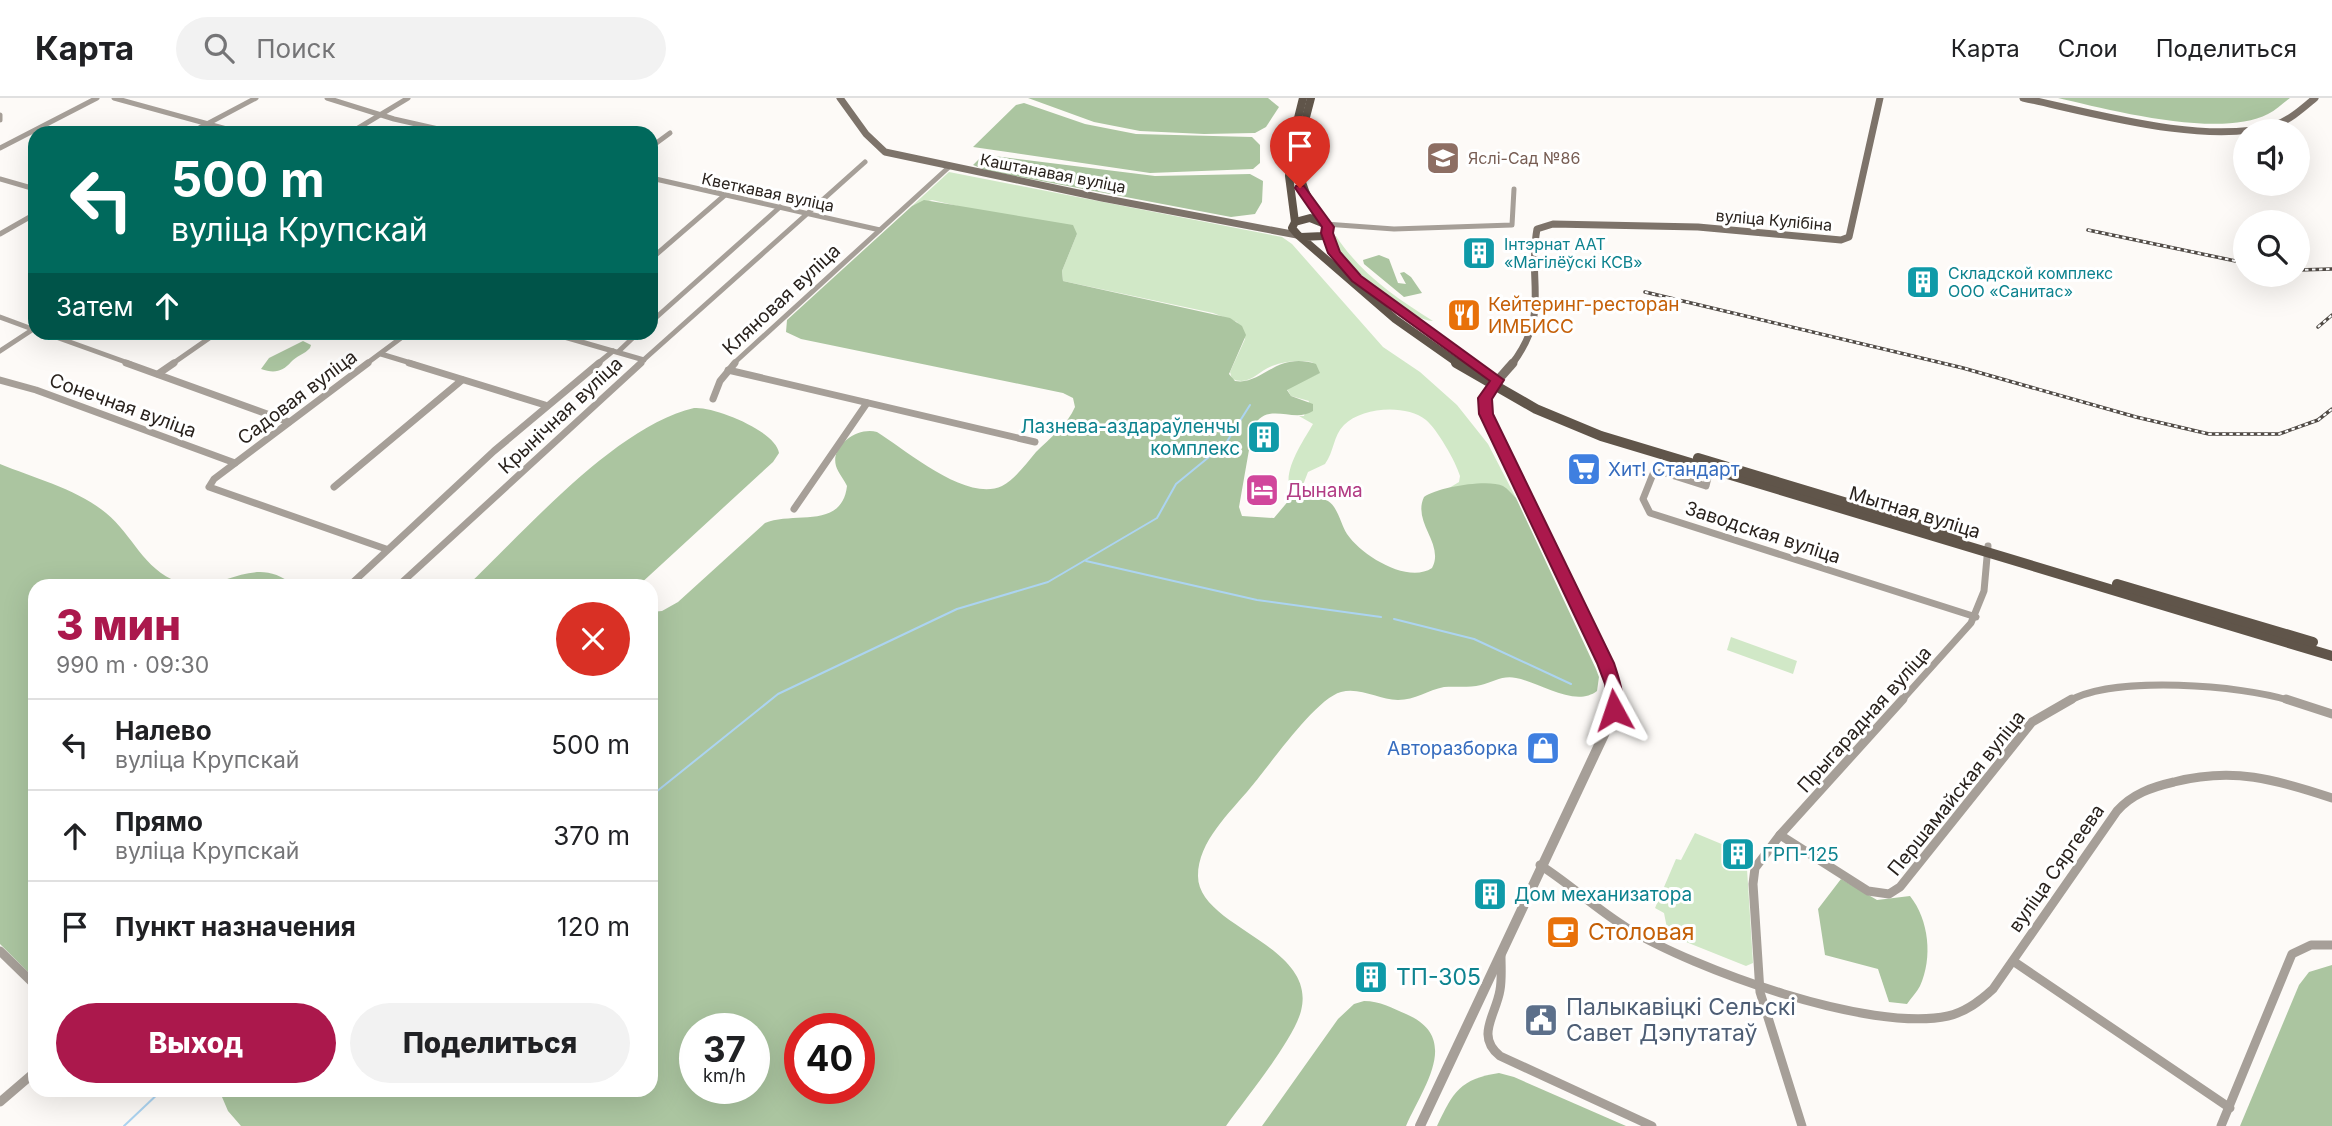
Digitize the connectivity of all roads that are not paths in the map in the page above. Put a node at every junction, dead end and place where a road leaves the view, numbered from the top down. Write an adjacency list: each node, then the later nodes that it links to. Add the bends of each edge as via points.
1 (97, 98): 14 (street)
2 (114, 98): 13 (street)
3 (256, 98): 13 (street)
4 (327, 98): 12 (street)
5 (408, 98): 12 (street)
6 (841, 98): 24 (main road, Каштанавая вуліца, via 879,149)
7 (1303, 98): 33 (main road, via 1291,146)
8 (1311, 98): 34 (main road, via 1297,175 1305,198)
9 (1880, 98): 56 (main road, вуліца Кулібіна, via 1849,237 1841,240 1698,227 1541,226 1535,232 1532,327 1521,352)
10 (2023, 98): 11 (main road, via 2172,126 2230,131 2284,121)
11 (2315, 98)
12 (380, 115): 17 (street); 18 (street)
13 (208, 124): 15 (street); 16 (street)
14 (43, 126)
15 (204, 126)
16 (215, 126)
17 (362, 126)
18 (426, 126)
19 (670, 133): 21 (street)
20 (28, 134): 22 (street)
21 (658, 142)
22 (0, 148)
23 (865, 162): 31 (street, Крынічная вуліца)
24 (949, 167): 33 (main road, Каштанавая вуліца); 35 (street, Кляновая вуліца)
25 (0, 179): 27 (street)
26 (658, 180): 29 (street, Кветкавая вуліца)
27 (28, 187)
28 (1514, 189): 34 (street, via 1512,225)
29 (725, 195): 30 (street, Кветкавая вуліца); 38 (street)
30 (779, 207): 31 (street, Кветкавая вуліца); 39 (street)
31 (807, 212): 35 (street, Кветкавая вуліца); 51 (street, Крынічная вуліца)
32 (28, 218): 36 (street)
33 (1292, 226): 34 (main road, via 1311,218); 37 (main road)
34 (1325, 227): 37 (main road, via 1313,239); 56 (main road, via 1334,253 1368,290)
35 (880, 230): 52 (street, Кляновая вуліца)
36 (0, 234)
37 (1299, 236): 56 (main road, via 1368,298)
38 (658, 253)
39 (658, 316)
40 (0, 317): 41 (street)
41 (28, 327)
42 (28, 333): 48 (street)
43 (64, 340): 53 (street)
44 (207, 340): 53 (street)
45 (399, 340): 50 (street, Садовая вуліца)
46 (576, 340): 49 (street)
47 (629, 340): 49 (street)
48 (0, 351)
49 (615, 351): 51 (street); 59 (street)
50 (381, 354): 55 (street); 60 (street, Садовая вуліца)
51 (644, 360): 69 (street, Крынічная вуліца)
52 (728, 370): 57 (street, Кляновая вуліца); 58 (street)
53 (158, 374): 60 (street)
54 (0, 380): 62 (street, Сонечная вуліца)
55 (462, 380): 59 (street); 64 (street)
56 (1496, 383): 63 (main road, Мытная вуліца, via 1538,410 1601,436); 67 (main road, Мытная вуліца, via 1614,433); 76 (street, via 1484,406 1610,675 1615,695 1602,738)
57 (713, 399)
58 (867, 403): 61 (street); 65 (street)
59 (545, 405): 66 (street)
60 (289, 422): 62 (street, Садовая вуліца)
61 (1035, 442)
62 (235, 463): 66 (street, Садовая вуліца, via 210,484 211,490)
63 (1710, 469): 67 (main road, Мытная вуліца); 70 (street, Заводская вуліца, via 1706,486 1662,472 1653,474 1643,499 1650,513)
64 (334, 487)
65 (794, 509)
66 (386, 549): 68 (street)
67 (1988, 549): 70 (street, via 1984,591); 71 (main road, Мытная вуліца); 72 (main road, Мытная вуліца)
68 (356, 579)
69 (406, 579)
70 (1974, 620): 75 (street, Прыгарадная вуліца)
71 (2332, 648)
72 (2332, 656)
73 (2332, 714): 75 (street, Першамайская вуліца, via 2280,697 2202,684 2079,695 2032,722 1941,838 1889,894 1868,891)
74 (2332, 798): 80 (street, вуліца Сяргеева, via 2256,776 2222,772 2136,795 2117,811)
75 (1780, 835): 82 (street, via 1753,875)
76 (1540, 865): 78 (street); 82 (street, вуліца Сяргеева, via 1641,935)
77 (2332, 945): 85 (street, via 2311,945 2292,954)
78 (1502, 947): 86 (street); 87 (street, via 1502,985 1485,1034 1488,1046 1500,1056)
79 (0, 951): 81 (street)
80 (2013, 961): 82 (street, вуліца Сяргеева, via 1977,1004 1934,1018 1865,1013); 85 (street, вуліца Сяргеева)
81 (28, 978)
82 (1760, 984): 88 (street)
83 (28, 1078): 84 (street)
84 (0, 1102)
85 (2230, 1108): 89 (street)
86 (1420, 1126)
87 (1652, 1126)
88 (1802, 1126)
89 (2221, 1126)

